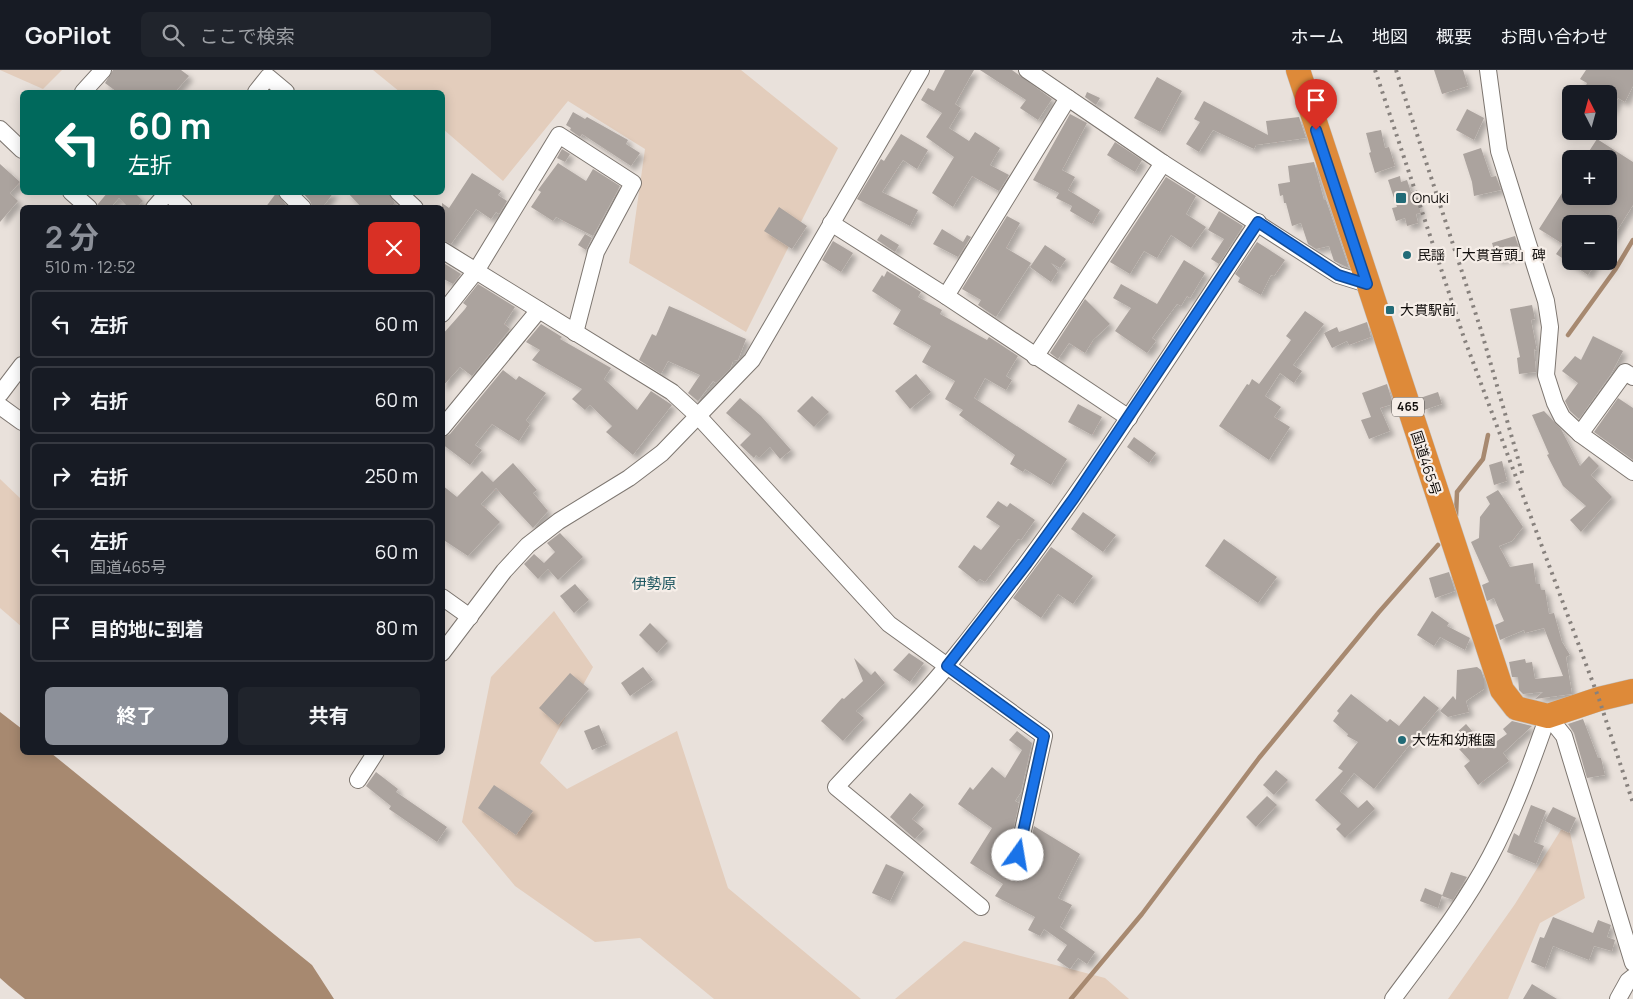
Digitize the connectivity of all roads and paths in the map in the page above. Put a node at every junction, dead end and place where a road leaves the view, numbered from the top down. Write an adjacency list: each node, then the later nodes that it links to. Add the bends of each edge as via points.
1 (103, 70): 6 (street)
2 (921, 70): 24 (street)
3 (1028, 70): 9 (street)
4 (1298, 70): 27 (highway, 国道465号 / 465)
5 (1488, 70): 41 (street, via 1499,150 1546,301 1550,328 1546,375 1562,417)
6 (85, 90)
7 (258, 90): 8 (street, via 268,77)
8 (284, 90)
9 (1068, 98): 12 (street); 28 (street)
10 (0, 129): 11 (street)
11 (20, 148)
12 (1163, 163): 23 (street); 32 (street)
13 (75, 195): 18 (street)
14 (166, 195): 19 (street)
15 (170, 195): 20 (street)
16 (290, 195): 21 (street)
17 (401, 195): 22 (street)
18 (86, 205)
19 (157, 205)
20 (181, 205)
21 (300, 205)
22 (412, 205)
23 (1258, 222): 27 (street, via 1338,275); 38 (street)
24 (831, 223): 28 (street); 37 (street, via 752,360)
25 (445, 252): 26 (street)
26 (476, 271): 29 (street); 30 (street); 31 (street, via 559,135 634,183 596,252)
27 (1367, 284): 48 (highway, 国道465号 / 465, via 1502,690 1516,708)
28 (946, 296): 32 (street)
29 (445, 310)
30 (539, 310): 31 (street); 40 (street)
31 (575, 334): 37 (street, via 672,392)
32 (1036, 357): 38 (street)
33 (20, 368): 35 (street)
34 (1633, 378): 41 (street, via 1625,372)
35 (0, 394)
36 (0, 406): 39 (street)
37 (698, 416): 44 (street, via 662,453 629,478 558,521 528,545); 46 (street, via 889,624)
38 (1129, 418): 46 (street, via 1027,563)
39 (20, 421)
40 (445, 424)
41 (1580, 434): 42 (street)
42 (1633, 472)
43 (445, 599): 44 (street)
44 (470, 617): 45 (street)
45 (445, 649)
46 (947, 666): 51 (street, via 1044,736); 52 (street, via 836,787)
47 (1633, 691): 48 (highway)
48 (1548, 716): 53 (street, via 1564,736); 55 (street, via 1526,778 1490,857 1458,910)
49 (374, 755): 50 (street)
50 (358, 780)
51 (1014, 871)
52 (981, 907)
53 (1633, 963)
54 (1633, 977): 56 (street)
55 (1393, 999)
56 (1618, 999)

